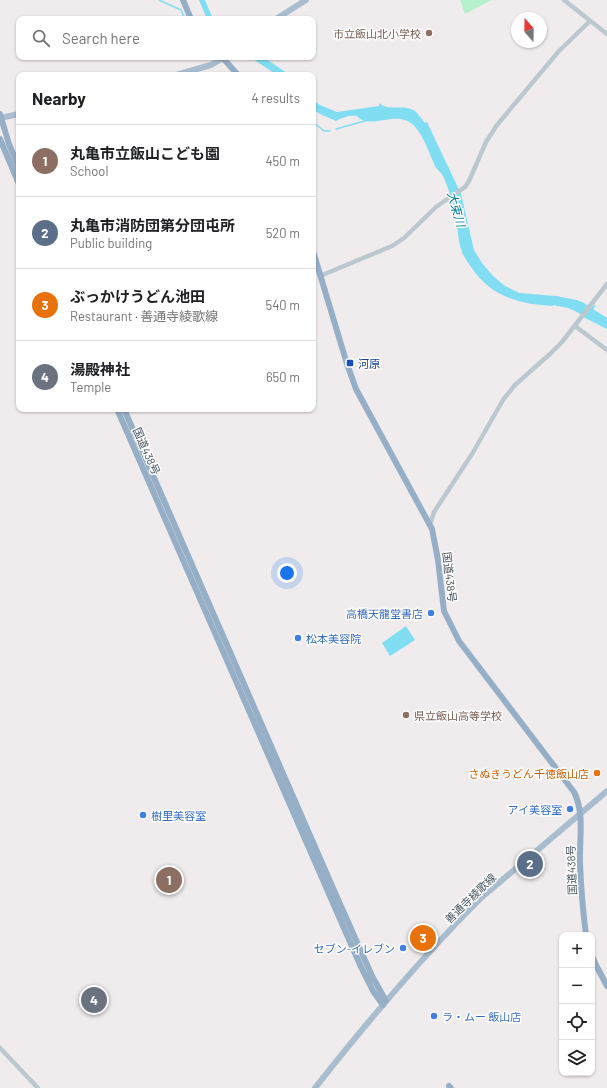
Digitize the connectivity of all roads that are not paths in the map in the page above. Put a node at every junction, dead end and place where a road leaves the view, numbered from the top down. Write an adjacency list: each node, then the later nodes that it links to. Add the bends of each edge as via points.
1 (183, 0): 4 (highway)
2 (306, 0): 5 (main road)
3 (564, 0): 6 (street)
4 (190, 16)
5 (281, 16)
6 (590, 21): 7 (street); 18 (street, via 559,52 497,125 465,187 436,207 392,246)
7 (607, 34)
8 (219, 60): 10 (main road, via 212,65)
9 (226, 60): 11 (highway)
10 (187, 72)
11 (236, 72)
12 (16, 114): 13 (main road)
13 (0, 117): 15 (highway)
14 (0, 139): 16 (highway)
15 (16, 160)
16 (16, 177)
17 (316, 262): 18 (highway, 国道438号)
18 (320, 276): 24 (highway, 国道438号, via 356,390)
19 (607, 284): 20 (street)
20 (575, 326): 21 (street); 24 (street, via 503,400 434,512)
21 (607, 350)
22 (118, 412): 30 (highway, 国道438号, via 361,967 373,991)
23 (125, 412): 30 (highway, 国道438号)
24 (430, 525): 26 (highway, 国道438号, via 436,545 444,611 452,628 459,641 574,792 580,803)
25 (607, 791): 26 (main road, 善通寺綾歌線)
26 (581, 814): 27 (highway, 国道438号, via 580,868); 30 (main road, 善通寺綾歌線, via 481,898)
27 (586, 932)
28 (595, 963): 29 (highway)
29 (607, 986)
30 (385, 1003): 33 (main road, 善通寺綾歌線)
31 (0, 1048): 32 (street)
32 (38, 1088)
33 (315, 1088)

